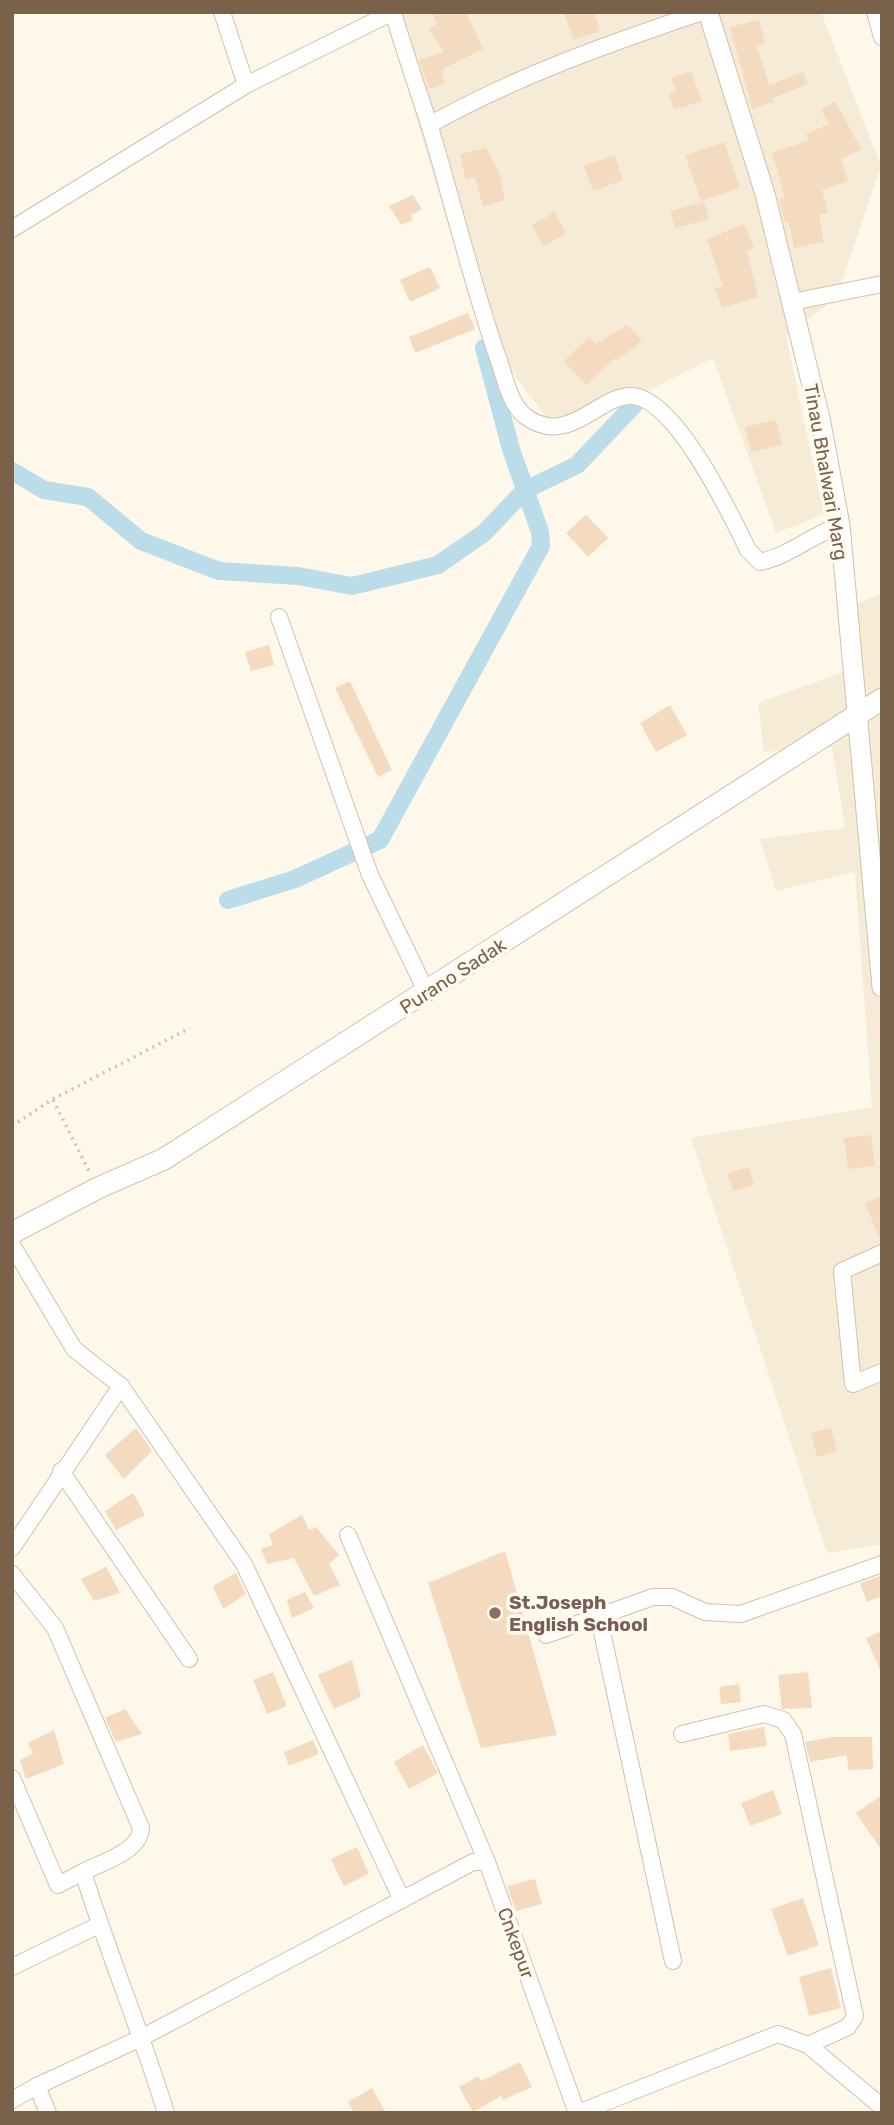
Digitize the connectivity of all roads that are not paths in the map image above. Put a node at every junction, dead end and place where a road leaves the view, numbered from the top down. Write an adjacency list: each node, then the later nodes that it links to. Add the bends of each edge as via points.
1 (222, 12): 7 (street)
2 (393, 12): 7 (street); 8 (street)
3 (702, 12): 8 (street, via 561,60 485,93)
4 (708, 12): 11 (street, Tinau Bhalwari Marg, via 765,194)
5 (875, 12): 6 (street)
6 (882, 37)
7 (246, 85): 9 (street)
8 (429, 125): 12 (street, via 473,288 513,399 525,415 545,424 567,426 622,397 646,399 698,456 748,550 760,562 778,558 815,534)
9 (12, 229)
10 (882, 284): 11 (street)
11 (792, 302): 12 (street, Tinau Bhalwari Marg)
12 (839, 525): 15 (street, Tinau Bhalwari Marg)
13 (279, 617): 17 (street, via 370,875)
14 (882, 699): 15 (main road, Purano Sadak)
15 (855, 715): 16 (street, Tinau Bhalwari Marg); 17 (main road, Purano Sadak)
16 (882, 987)
17 (427, 993): 18 (main road, Purano Sadak, via 164,1159)
18 (12, 1233)
19 (12, 1245): 22 (street, via 74,1349)
20 (882, 1253): 21 (street, via 842,1271 853,1384)
21 (882, 1373)
22 (121, 1386): 23 (street); 35 (street, via 244,1564)
23 (61, 1471): 25 (street); 30 (street)
24 (348, 1535): 33 (street, Cnkepur)
25 (12, 1548)
26 (882, 1564): 28 (street, via 741,1614 705,1612 672,1597 653,1597)
27 (12, 1574): 34 (street, via 55,1628 141,1828 131,1847)
28 (599, 1618): 29 (street); 37 (street)
29 (546, 1635)
30 (189, 1658)
31 (682, 1734): 40 (street, via 764,1714 782,1720 793,1734 855,2015 848,2027)
32 (12, 1778): 34 (street, via 58,1885)
33 (487, 1862): 35 (street, via 473,1862); 46 (street, Cnkepur)
34 (83, 1872): 36 (street)
35 (402, 1900): 39 (street)
36 (99, 1925): 38 (street); 39 (street)
37 (673, 1961)
38 (12, 1967)
39 (143, 2037): 41 (street); 45 (street)
40 (808, 2045): 43 (street, Cnkepur); 46 (street, Cnkepur, via 778,2034)
41 (37, 2086): 42 (street); 44 (street)
42 (12, 2100)
43 (882, 2107)
44 (48, 2113)
45 (166, 2113)
46 (578, 2113)

